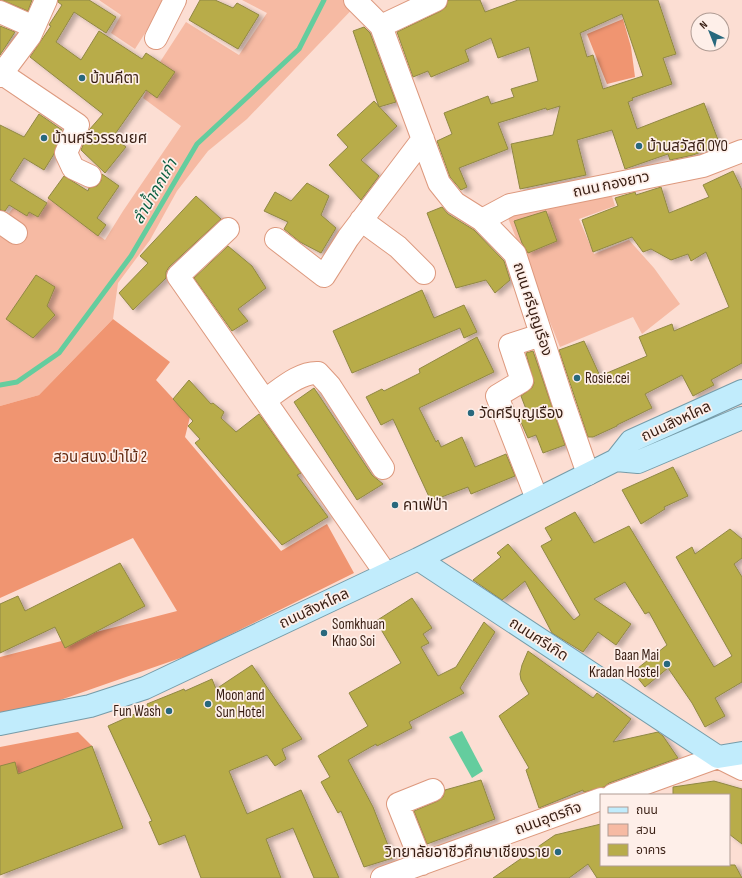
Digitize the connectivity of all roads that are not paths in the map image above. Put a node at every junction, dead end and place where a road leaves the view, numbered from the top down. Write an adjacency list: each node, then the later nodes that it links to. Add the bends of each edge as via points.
1 (46, 0): 8 (street)
2 (175, 0): 9 (street)
3 (355, 0): 7 (street, ถนน ศรีบุญเรือง)
4 (436, 0): 7 (street)
5 (0, 12): 8 (street)
6 (0, 23): 8 (street)
7 (381, 26): 11 (street, ถนน ศรีบุญเรือง)
8 (32, 31): 10 (street)
9 (156, 38)
10 (1, 75): 13 (street, via 78,125 66,153 73,168)
11 (423, 140): 14 (street); 15 (street, ถนน ศรีบุญเรือง, via 439,183 455,203)
12 (742, 151): 15 (street, ถนน กองยาว, via 703,166 510,205)
13 (90, 176)
14 (361, 220): 17 (street, via 324,276); 18 (street, via 398,247)
15 (482, 220): 19 (street, ถนน ศรีบุญเรือง, via 515,254)
16 (228, 229): 21 (street, via 178,276)
17 (276, 239)
18 (424, 273)
19 (541, 335): 25 (street, ถนน ศรีบุญเรือง); 26 (street, via 510,345 522,381 497,396)
20 (742, 391): 23 (main road, ถนนสิงหไคล, via 631,442)
21 (265, 400): 24 (street, via 301,377 311,372 318,373 330,386); 28 (street)
22 (742, 418): 23 (main road, ถนนสิงหไคล, via 638,462)
23 (616, 460): 25 (main road, ถนนสิงหไคล)
24 (383, 468)
25 (588, 474): 26 (main road, ถนนสิงหไคล)
26 (537, 500): 27 (main road, ถนนสิงหไคล)
27 (418, 559): 28 (main road, ถนนสิงหไคล); 31 (main road, ถนนศรีเกิด)
28 (386, 574): 29 (main road, ถนนสิงหไคล, via 145,688 90,706)
29 (0, 724)
30 (742, 753): 31 (main road)
31 (718, 757): 32 (street, ถนนศรีเกิด); 34 (street)
32 (742, 769)
33 (433, 790): 36 (street, via 398,804)
34 (616, 794)
35 (600, 799): 36 (street, ถนนอุตรกิจ)
36 (422, 864): 37 (street, ถนนอุตรกิจ)
37 (382, 878)

